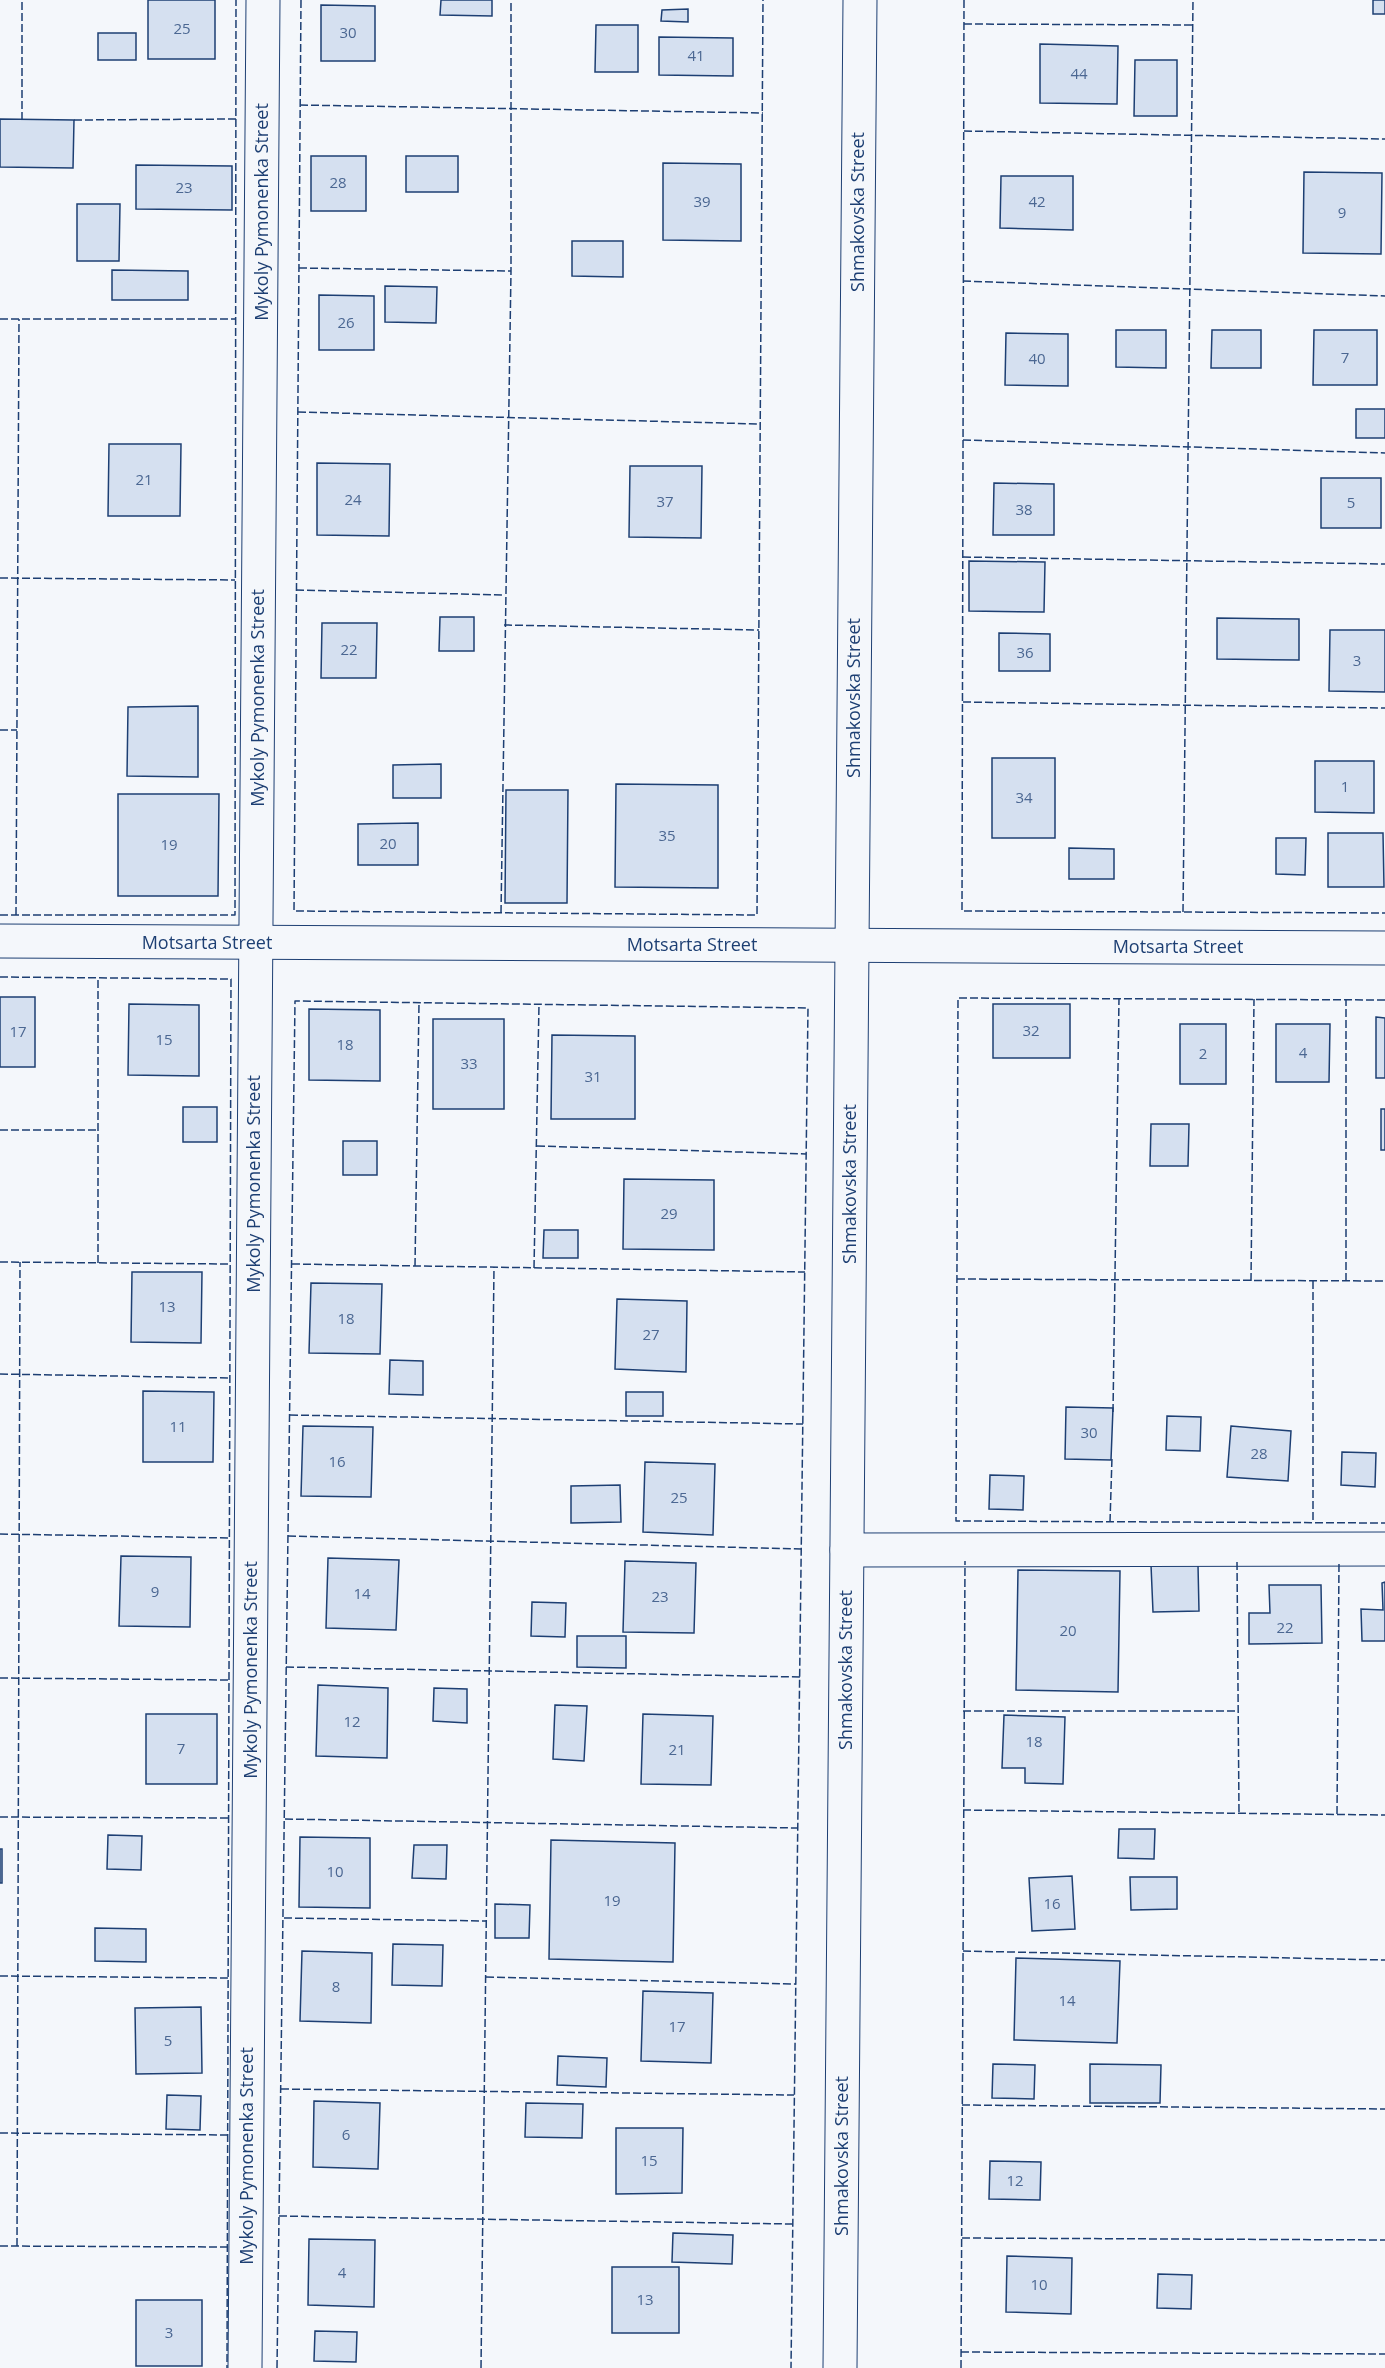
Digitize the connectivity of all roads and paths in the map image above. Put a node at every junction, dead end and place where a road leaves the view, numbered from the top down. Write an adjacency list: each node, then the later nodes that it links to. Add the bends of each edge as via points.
1 (263, 0): 4 (street, Mykoly Pymonenka Street)
2 (860, 0): 5 (street, Shmakovska Street)
3 (0, 941): 4 (street, Motsarta Street)
4 (256, 943): 5 (street, Motsarta Street); 9 (street, Mykoly Pymonenka Street)
5 (852, 946): 6 (street, Motsarta Street); 8 (street, Shmakovska Street)
6 (1385, 948)
7 (1385, 1549): 8 (street)
8 (847, 1550): 10 (street, Shmakovska Street)
9 (245, 2368)
10 (840, 2368)

